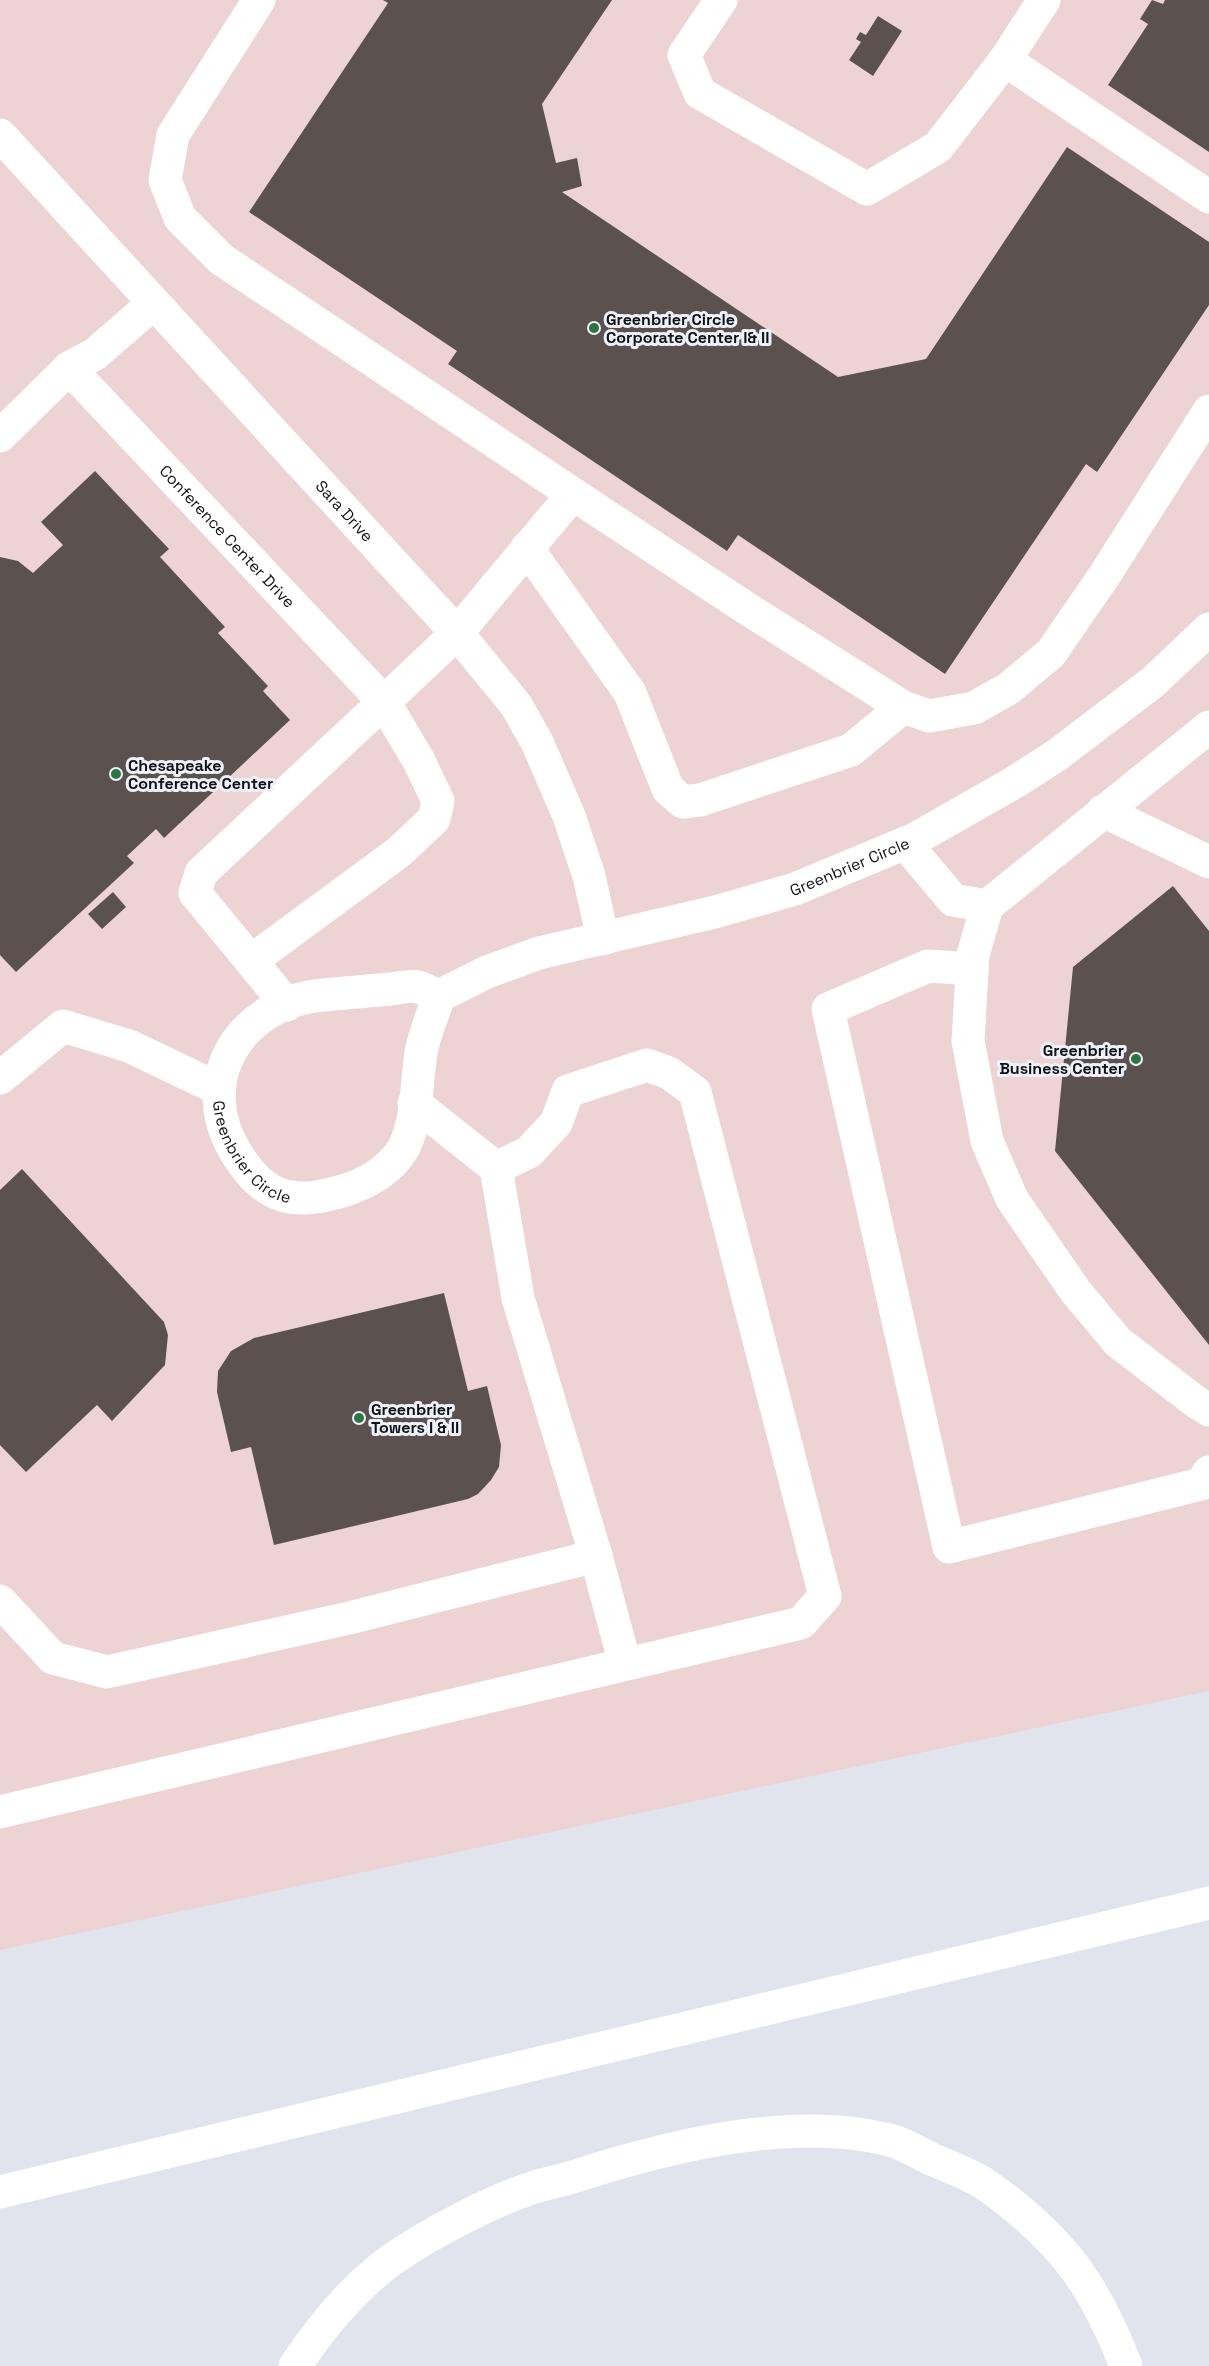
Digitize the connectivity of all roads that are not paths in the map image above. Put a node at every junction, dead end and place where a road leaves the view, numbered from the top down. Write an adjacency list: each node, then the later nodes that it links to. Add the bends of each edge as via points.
1 (259, 0): 11 (main road, via 173,135 165,180 180,218 221,259)
2 (721, 0): 4 (main road, via 684,55 700,93 867,189 938,147)
3 (1044, 0): 4 (main road)
4 (1005, 60): 6 (main road)
5 (0, 135): 7 (main road, Sara Drive)
6 (1209, 197)
7 (154, 303): 8 (main road, via 95,354); 14 (main road, Sara Drive)
8 (69, 368): 10 (main road); 15 (main road, Conference Center Drive)
9 (1209, 411): 16 (main road, via 1051,653 1008,689 974,708 929,716)
10 (0, 436)
11 (573, 494): 12 (main road); 16 (main road)
12 (527, 548): 14 (main road); 16 (main road, via 630,693 668,789 683,802 700,800 851,750)
13 (1209, 629): 19 (main road, Greenbrier Circle, via 1153,682 1057,755)
14 (457, 633): 15 (main road); 22 (main road, Sara Drive, via 516,705 537,742 589,876)
15 (384, 702): 23 (main road, via 201,873 195,893); 23 (main road, Conference Center Drive, via 438,801 434,819 399,852)
16 (903, 707)
17 (1209, 727): 18 (main road)
18 (1103, 811): 20 (main road); 21 (main road)
19 (905, 843): 21 (main road, via 953,900); 22 (main road, Greenbrier Circle, via 795,889)
20 (1209, 862)
21 (987, 906): 24 (main road)
22 (603, 939): 25 (main road, Greenbrier Circle, via 539,953)
23 (251, 961): 26 (main road)
24 (972, 969): 31 (main road, via 968,1041 987,1141 1012,1199 1076,1292 1118,1342); 32 (main road, via 928,966 828,1009 949,1547 1201,1484)
25 (438, 996): 26 (main road, Greenbrier Circle, via 416,986 310,996); 29 (main road, Greenbrier Circle, via 422,1050)
26 (286, 1005): 28 (main road, Greenbrier Circle, via 251,1023 226,1060)
27 (0, 1078): 28 (main road, via 63,1026 129,1046)
28 (219, 1089): 29 (main road, Greenbrier Circle, via 221,1118 229,1142 248,1172 264,1187 285,1196 309,1199 362,1185 387,1169 403,1148 412,1126)
29 (414, 1103): 30 (main road)
30 (496, 1168): 33 (main road, via 518,1298); 35 (main road, via 529,1152 556,1123 568,1091 647,1065 669,1073 694,1092 825,1596 801,1623)
31 (1209, 1410)
32 (1209, 1472)
33 (596, 1556): 34 (main road, via 349,1618 107,1672 52,1658); 35 (main road)
34 (0, 1601)
35 (626, 1664): 36 (main road)
36 (0, 1812)
37 (1209, 1903): 38 (main road)
38 (0, 2192)
39 (295, 2366): 40 (main road, via 317,2333 366,2281 418,2243 494,2204 628,2159 751,2134 808,2132 854,2133 888,2139 985,2184 1048,2238 1078,2272 1116,2338)
40 (1126, 2366)

